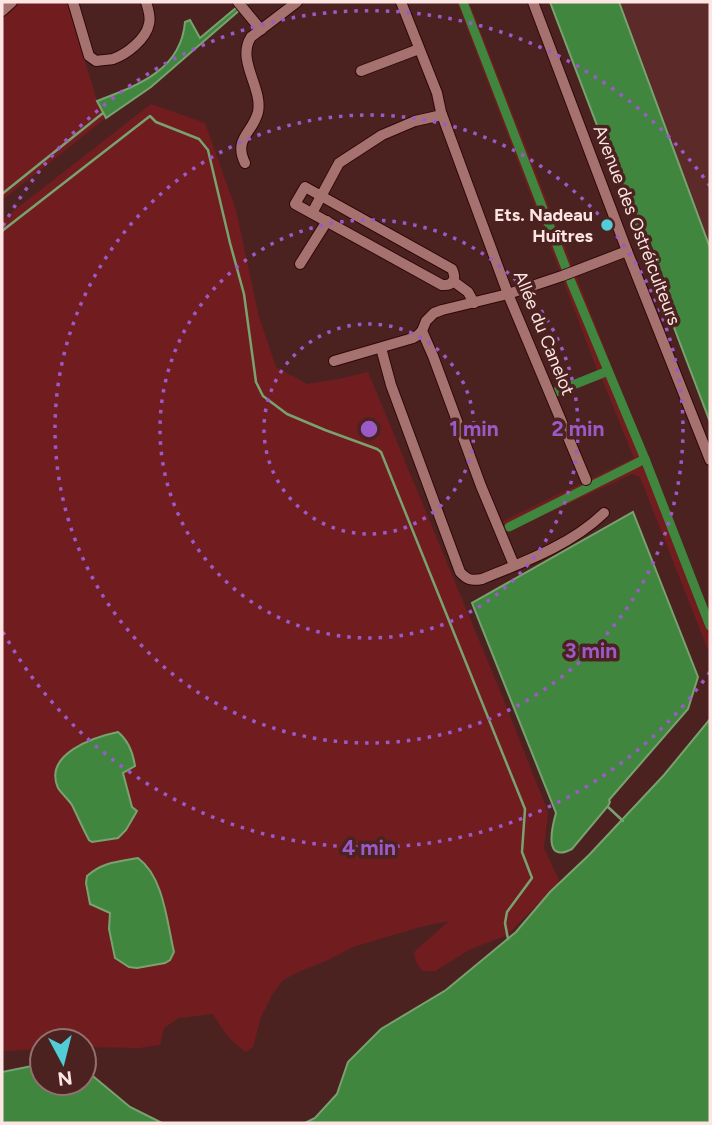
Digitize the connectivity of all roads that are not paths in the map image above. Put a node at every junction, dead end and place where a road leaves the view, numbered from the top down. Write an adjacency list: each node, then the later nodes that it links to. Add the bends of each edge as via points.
1 (12, 2): 8 (street)
2 (73, 2): 3 (street, via 89,56 96,61 115,58 136,45 150,22)
3 (146, 2)
4 (238, 2): 9 (street)
5 (297, 2): 9 (street)
6 (401, 2): 10 (street, Allée du Canelot)
7 (533, 2): 17 (street, Avenue des Ostréiculteurs)
8 (2, 11)
9 (261, 30): 13 (street, via 246,45 258,113 241,143)
10 (419, 49): 11 (street); 12 (street, Allée du Canelot)
11 (361, 71)
12 (442, 115): 14 (street, via 382,135 339,163); 20 (street, Allée du Canelot)
13 (245, 163)
14 (321, 196): 15 (street); 15 (street, via 305,187 295,204); 19 (street, via 452,269)
15 (312, 213): 16 (street)
16 (327, 220): 18 (street); 19 (street, via 442,285)
17 (627, 251): 20 (street); 25 (street, Avenue des Ostréiculteurs)
18 (300, 264)
19 (453, 281): 21 (street)
20 (508, 294): 21 (street); 26 (street, Allée du Canelot)
21 (474, 303): 22 (street, via 434,313)
22 (422, 331): 23 (street); 28 (street)
23 (381, 348): 24 (street); 28 (street, via 460,572 474,581)
24 (334, 361)
25 (710, 460)
26 (586, 480)
27 (604, 513): 28 (street, via 558,546)
28 (514, 565)

